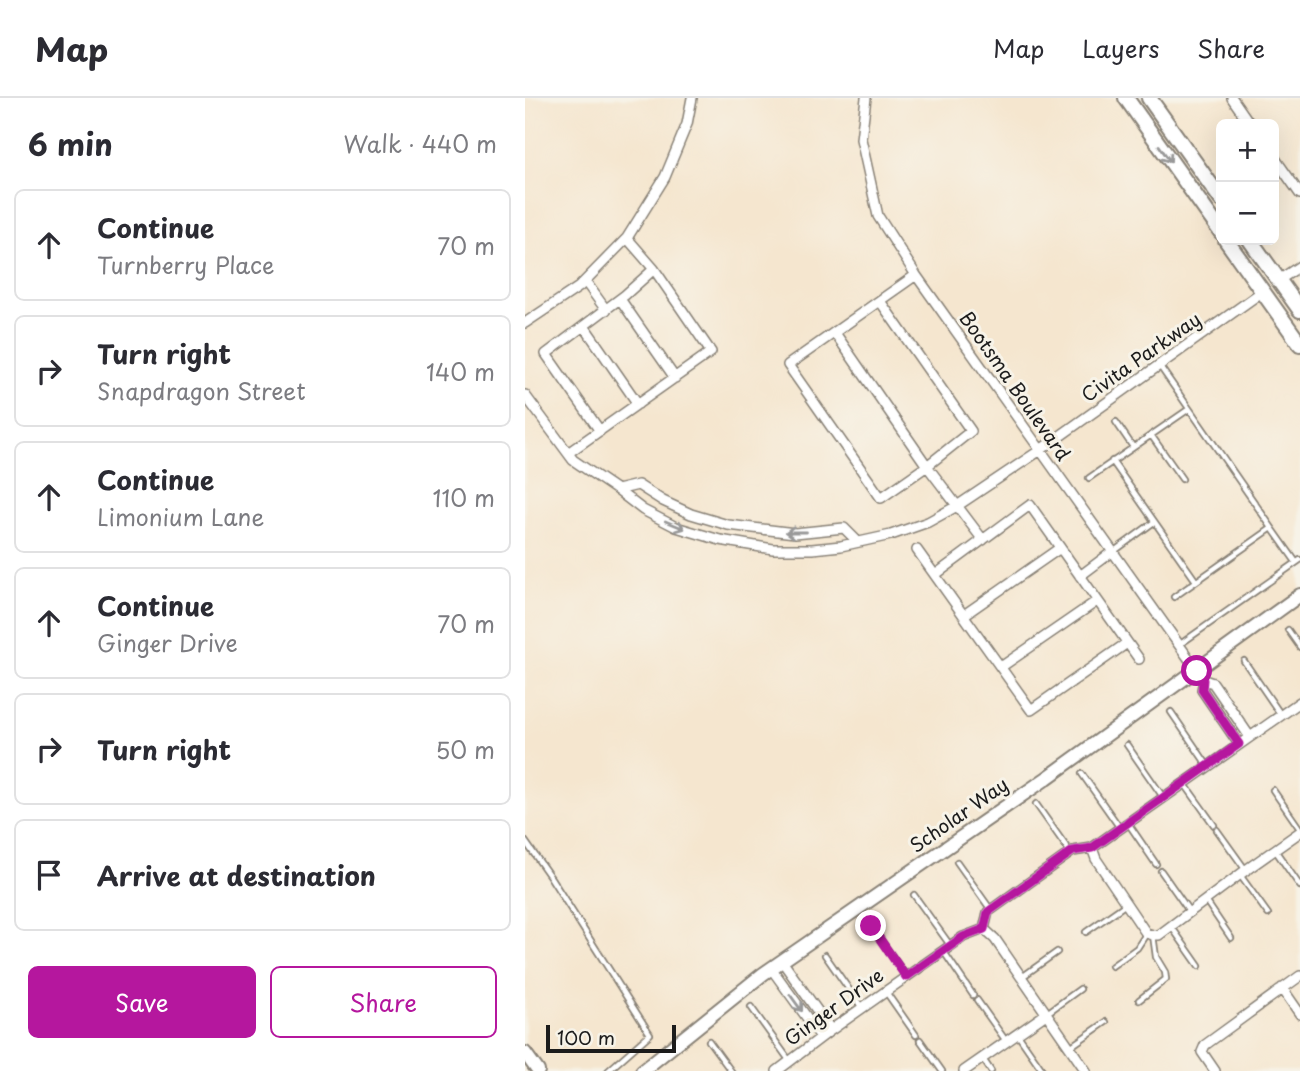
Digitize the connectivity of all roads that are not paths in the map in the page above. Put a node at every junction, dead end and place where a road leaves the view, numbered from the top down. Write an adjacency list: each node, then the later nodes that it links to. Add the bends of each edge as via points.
1 (692, 98): 11 (street, via 666,177)
2 (866, 98): 17 (street, Bootsma Boulevard, via 861,139 878,216)
3 (1126, 98): 10 (main road, one-way to 10)
4 (1149, 98): 8 (main road)
5 (1231, 98): 6 (street)
6 (1246, 119)
7 (1279, 164): 9 (street)
8 (1216, 192)
9 (1300, 194)
10 (1215, 218)
11 (627, 238): 16 (street); 19 (street)
12 (1230, 245): 20 (main road)
13 (1246, 245): 18 (main road, via 1270,279)
14 (1254, 245): 18 (main road)
15 (1300, 266): 18 (street)
16 (654, 269): 21 (street); 30 (street, via 711,352)
17 (916, 275): 22 (street); 38 (street, Bootsma Boulevard)
18 (1279, 280): 24 (main road)
19 (585, 281): 23 (street); 25 (street)
20 (1263, 291): 28 (main road); 29 (street, Civita Parkway)
21 (619, 299): 23 (street); 30 (street)
22 (880, 301): 27 (street); 41 (street, via 971,431)
23 (606, 310): 26 (street)
24 (1300, 310)
25 (525, 323)
26 (584, 326): 32 (street); 35 (street, via 546,354)
27 (835, 333): 41 (street); 41 (street, via 788,365 795,376 881,498)
28 (1300, 344)
29 (1159, 365): 33 (lane); 38 (street, Civita Parkway)
30 (675, 378): 32 (street)
31 (525, 395): 39 (street, Civita Parkway)
32 (638, 404): 35 (street)
33 (1189, 408): 36 (lane); 47 (lane)
34 (1116, 422): 37 (lane)
35 (600, 431): 39 (street)
36 (1151, 435): 37 (lane); 43 (lane)
37 (1133, 447): 40 (lane)
38 (1039, 451): 45 (street, Civita Parkway); 52 (street, Bootsma Boulevard)
39 (568, 453): 44 (street, Civita Parkway)
40 (1112, 461): 42 (lane); 46 (lane)
41 (927, 466): 45 (street)
42 (1089, 478)
43 (1182, 478)
44 (617, 490): 49 (street, Civita Parkway, one-way to 49, via 676,527 720,540 773,549); 49 (street, one-way to 44, via 844,528 795,533 728,525 691,514 638,485)
45 (957, 506): 48 (street); 49 (street, Civita Parkway, via 928,522)
46 (1154, 522): 52 (lane); 56 (lane)
47 (1272, 528): 53 (lane); 56 (lane)
48 (983, 540): 50 (street, via 1030,505); 54 (street)
49 (858, 542)
50 (1060, 548): 55 (street); 60 (street)
51 (917, 550): 54 (street)
52 (1112, 552): 55 (street); 63 (street, Bootsma Boulevard)
53 (1298, 561): 63 (lane)
54 (935, 575): 60 (street)
55 (1080, 576): 59 (street)
56 (1196, 581): 58 (lane)
57 (1300, 595): 68 (street, Scholar Way)
58 (1174, 597)
59 (1097, 601): 62 (street); 67 (street)
60 (964, 615): 67 (street)
61 (1288, 630): 64 (lane)
62 (1127, 643): 65 (street); 67 (street, via 1031,710)
63 (1179, 645): 68 (street, Bootsma Boulevard)
64 (1300, 647)
65 (1139, 659)
66 (1244, 660): 71 (lane)
67 (1001, 667)
68 (1200, 676): 72 (street, via 1213,683); 73 (street, via 1202,690); 107 (street, Scholar Way)
69 (1299, 704): 71 (street)
70 (1171, 712): 75 (lane)
71 (1281, 715): 72 (street)
72 (1250, 737): 73 (street)
73 (1239, 744): 75 (street)
74 (1127, 745): 79 (lane)
75 (1208, 766): 77 (street)
76 (1082, 774): 81 (lane)
77 (1184, 783): 79 (street); 90 (lane)
78 (1273, 790): 82 (lane)
79 (1163, 798): 81 (street)
80 (1036, 804): 86 (lane)
81 (1124, 825): 84 (street); 88 (lane)
82 (1300, 831): 85 (street)
83 (525, 841): 134 (lane, via 650,1034)
84 (1092, 848): 86 (street); 94 (street)
85 (1275, 850): 90 (street); 91 (lane)
86 (1071, 853): 95 (street)
87 (957, 862): 95 (lane)
88 (1156, 864)
89 (1161, 871): 96 (lane)
90 (1243, 872): 93 (street); 97 (lane)
91 (1300, 886)
92 (914, 895): 104 (lane)
93 (1205, 900): 96 (street); 103 (lane)
94 (1126, 904): 101 (lane); 102 (street)
95 (991, 910): 100 (street)
96 (1190, 911): 99 (street)
97 (1268, 914)
98 (871, 926): 111 (lane)
99 (1171, 926): 102 (street); 108 (lane)
100 (984, 929): 104 (street, Ginger Drive); 112 (street)
101 (1086, 932)
102 (1150, 934): 109 (lane); 116 (lane, via 1166,979)
103 (1231, 937)
104 (947, 948): 111 (street, Ginger Drive); 128 (lane)
105 (1057, 952): 112 (lane)
106 (825, 955): 118 (lane)
107 (776, 964): 122 (street); 125 (street, one-way to 125); 135 (street, Scholar Way)
108 (1199, 965)
109 (1112, 966)
110 (1300, 976): 113 (street)
111 (906, 977): 115 (street, Ginger Drive)
112 (1021, 977): 119 (street)
113 (1282, 988): 120 (street); 143 (street, via 1205,1045 1202,1052)
114 (1080, 989): 119 (lane)
115 (885, 991): 118 (street, Ginger Drive); 124 (lane)
116 (1139, 1000)
117 (751, 1007): 132 (lane)
118 (862, 1008): 122 (street, Ginger Drive)
119 (1046, 1014): 123 (street); 129 (street)
120 (1300, 1014)
121 (1106, 1021): 129 (lane)
122 (831, 1030): 125 (street, Ginger Drive)
123 (1017, 1034): 128 (street); 141 (lane)
124 (916, 1035)
125 (821, 1037): 132 (street, Ginger Drive)
126 (920, 1040): 138 (lane)
127 (709, 1041): 136 (lane)
128 (1006, 1041): 131 (street)
129 (1070, 1048): 142 (street)
130 (525, 1053): 133 (street)
131 (982, 1058): 139 (street); 140 (lane)
132 (790, 1061): 137 (street, Ginger Drive)
133 (538, 1071)
134 (608, 1071)
135 (642, 1071)
136 (731, 1071)
137 (777, 1071)
138 (942, 1071)
139 (964, 1071)
140 (991, 1071)
141 (1043, 1071)
142 (1086, 1071)
143 (1215, 1071)

